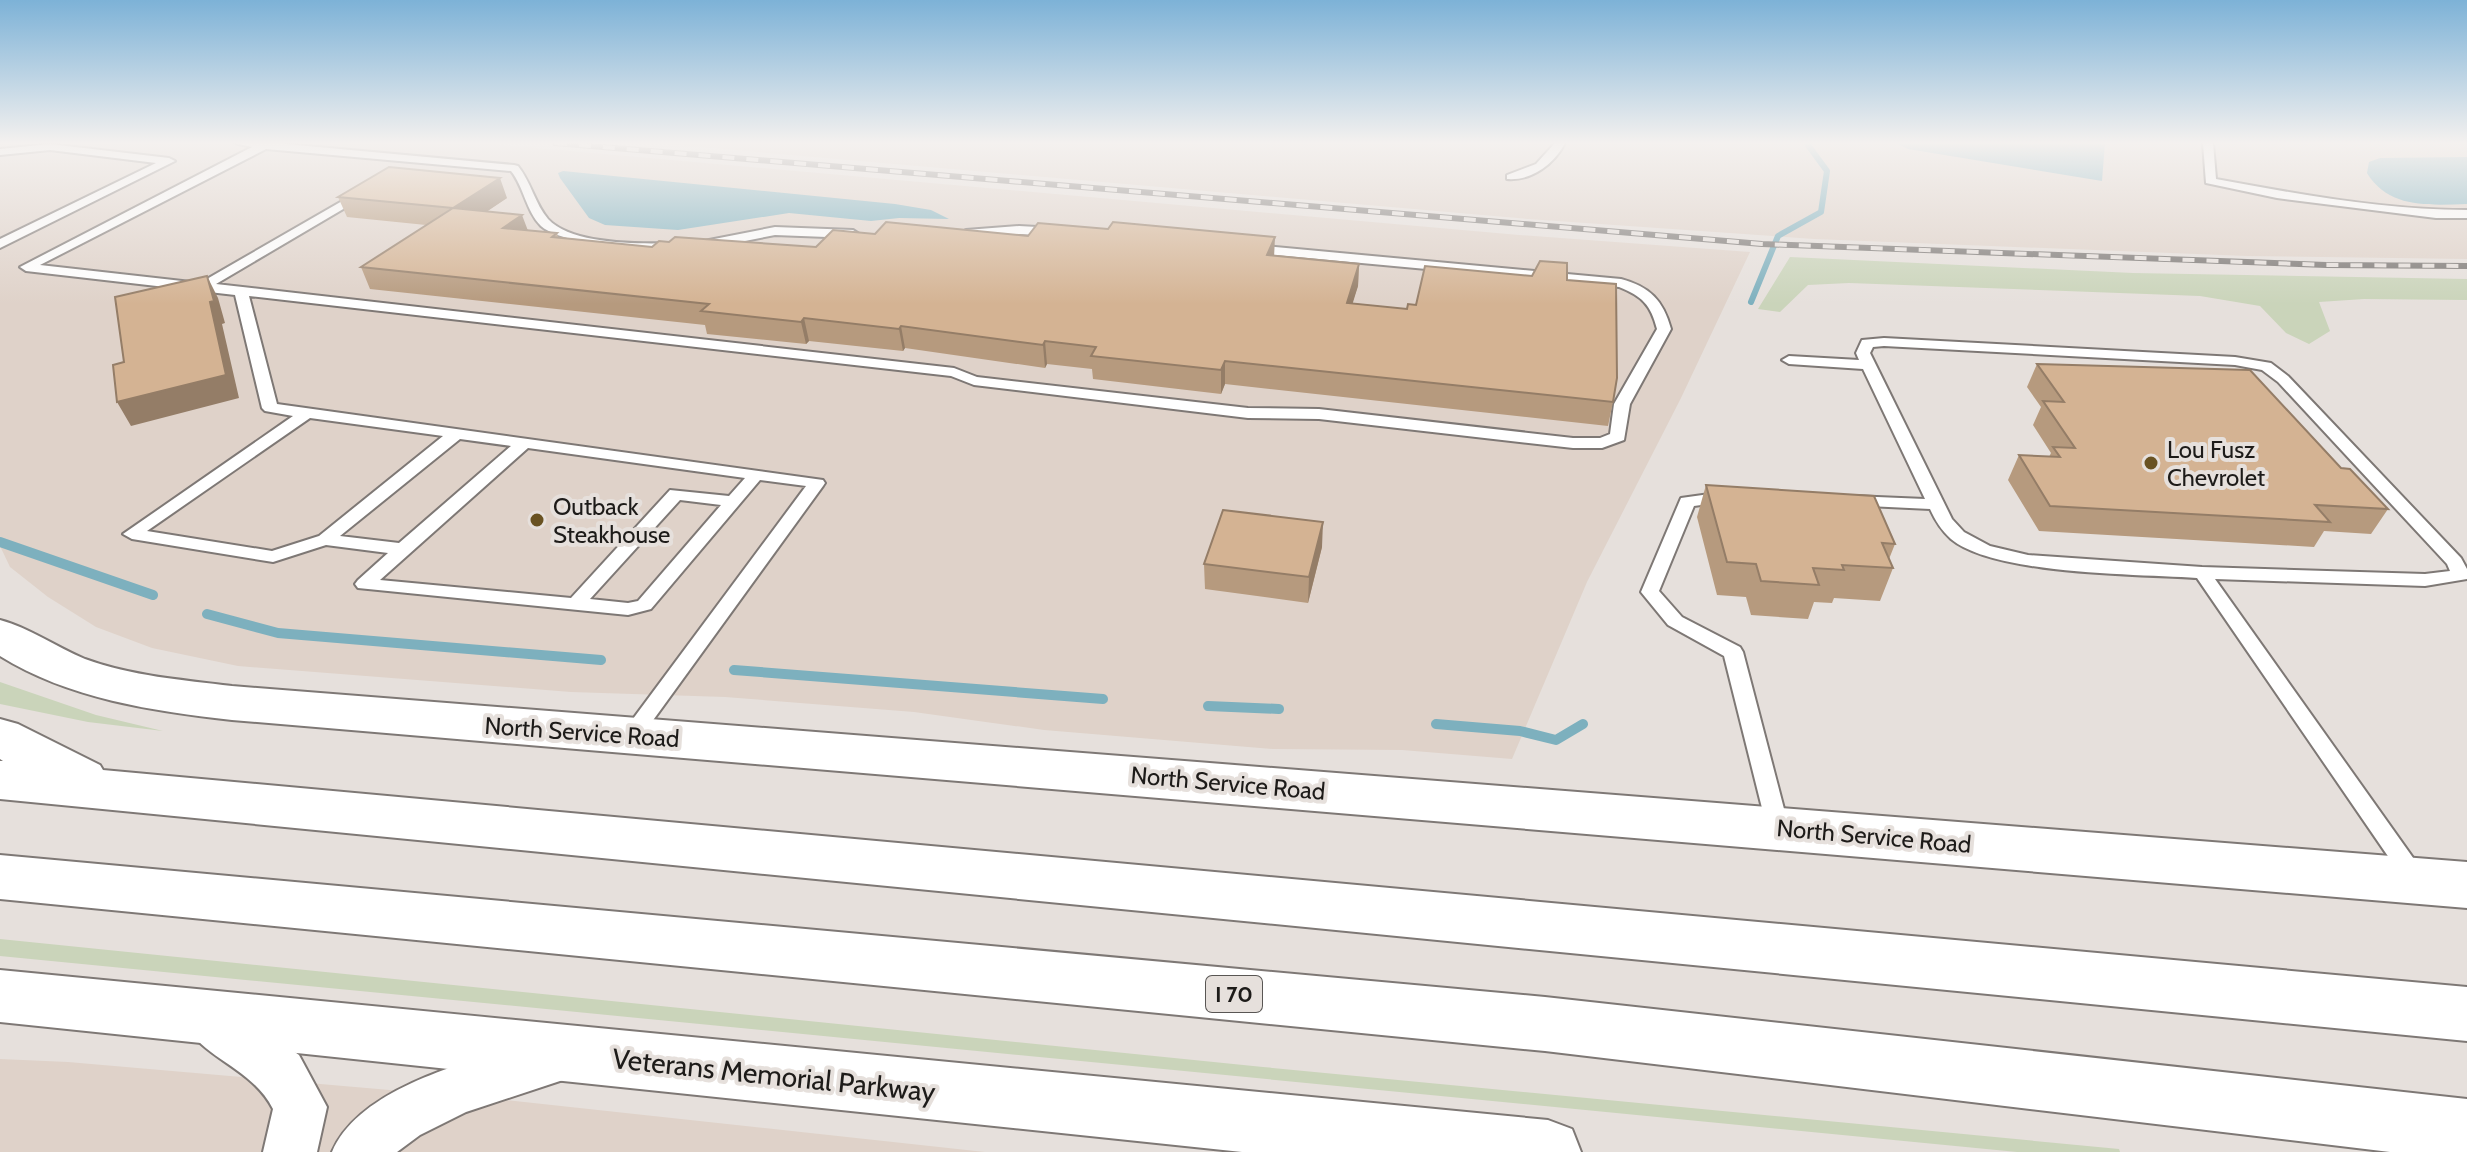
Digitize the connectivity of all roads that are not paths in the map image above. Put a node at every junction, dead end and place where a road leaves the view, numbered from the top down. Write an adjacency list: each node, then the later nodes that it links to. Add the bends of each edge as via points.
1 (97, 197): 6 (lane)
2 (165, 197): 7 (lane)
3 (357, 197): 16 (lane)
4 (530, 197): 12 (lane, via 545,223 579,239 670,247 775,231)
5 (2299, 197): 8 (lane)
6 (93, 199): 7 (lane); 10 (lane)
7 (149, 205): 16 (lane, via 26,267)
8 (2467, 214)
9 (0, 227): 10 (lane)
10 (31, 229): 14 (lane)
11 (1067, 233): 13 (lane, via 1019,230)
12 (870, 235)
13 (945, 236)
14 (0, 244)
15 (1238, 247): 17 (lane, via 1621,283 1646,293 1658,306 1664,329 1622,404 1618,437 1587,443 1319,414 1248,413 974,381 954,372)
16 (200, 288): 17 (lane)
17 (241, 293): 20 (lane, via 270,408)
18 (1789, 360): 19 (lane)
19 (1868, 365): 27 (lane); 30 (lane, via 1863,353 1867,343 1884,342 2266,366 2455,562 2461,575 2425,580)
20 (307, 413): 21 (lane); 28 (lane, via 132,534 273,557)
21 (456, 434): 22 (lane); 28 (lane)
22 (524, 443): 23 (lane); 29 (lane)
23 (756, 475): 26 (lane); 33 (lane, via 817,483)
24 (1739, 497): 37 (lane, via 1687,502 1650,592 1675,621 1733,652)
25 (1826, 501): 27 (lane)
26 (735, 502): 31 (lane, via 644,605 628,609); 31 (lane, via 676,494)
27 (1935, 504): 30 (lane, via 1958,536 1984,550 2028,561)
28 (325, 540): 29 (lane)
29 (403, 549): 31 (lane, via 364,584)
30 (2202, 573): 39 (lane)
31 (577, 603)
32 (0, 635): 33 (main road, North Service Road, via 88,676 169,695)
33 (631, 736): 37 (main road, North Service Road)
34 (0, 737): 36 (main road)
35 (0, 780): 36 (main road)
36 (98, 787): 42 (main road)
37 (1778, 828): 39 (main road, North Service Road)
38 (0, 877): 45 (main road, I 70, via 1545,1024)
39 (2416, 881): 40 (main road, North Service Road)
40 (2467, 885)
41 (0, 996): 43 (main road, Veterans Memorial Parkway)
42 (2467, 1014)
43 (203, 1017): 44 (main road, Veterans Memorial Parkway); 46 (street, via 281,1072 300,1107)
44 (571, 1055): 47 (street, via 431,1099); 48 (main road, Veterans Memorial Parkway)
45 (2467, 1130)
46 (290, 1152)
47 (359, 1152)
48 (1548, 1152)

